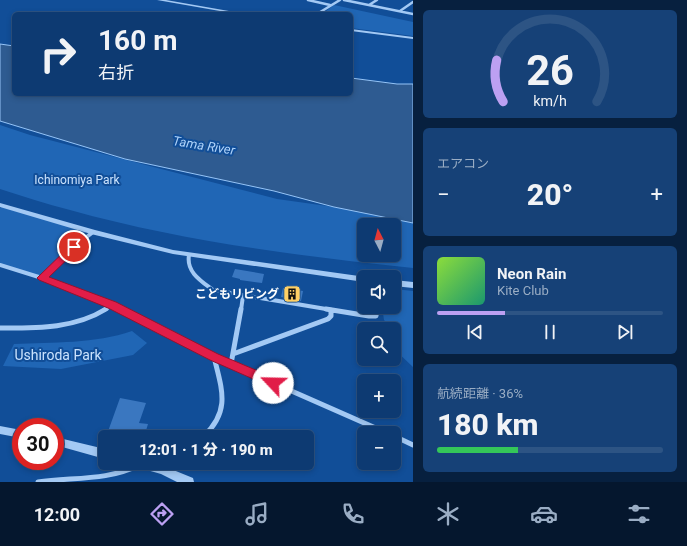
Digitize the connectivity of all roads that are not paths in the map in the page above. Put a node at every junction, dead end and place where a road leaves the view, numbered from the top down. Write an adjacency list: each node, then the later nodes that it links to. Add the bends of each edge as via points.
1 (159, 0): 10 (street)
2 (308, 0): 7 (street)
3 (340, 0): 7 (street)
4 (344, 0): 8 (street)
5 (377, 0): 8 (street)
6 (413, 2): 9 (street)
7 (330, 5): 11 (street)
8 (369, 5): 9 (street)
9 (400, 11): 12 (street)
10 (232, 12)
11 (320, 12)
12 (413, 14)
13 (353, 30): 14 (street)
14 (413, 38)
15 (0, 205): 16 (street)
16 (93, 232): 17 (street); 19 (street, via 65,254)
17 (189, 254): 20 (street); 23 (street, via 187,260 190,269 204,283 214,290)
18 (0, 265): 19 (street)
19 (42, 278): 24 (street)
20 (357, 278)
21 (401, 284): 22 (street)
22 (413, 286)
23 (243, 296): 25 (street); 30 (street)
24 (112, 305): 29 (street, via 79,321 53,326); 31 (street)
25 (331, 310): 26 (street); 30 (street, via 328,319)
26 (357, 314)
27 (358, 314): 28 (street)
28 (377, 314)
29 (0, 328)
30 (233, 354): 32 (street)
31 (214, 357): 32 (street); 35 (street, via 223,406 219,420)
32 (231, 364): 33 (street)
33 (371, 426)
34 (0, 430): 36 (street)
35 (212, 430)
36 (12, 432)
37 (401, 439): 39 (street)
38 (64, 443): 40 (street)
39 (413, 445)
40 (98, 452)
41 (130, 470): 43 (street)
42 (162, 470): 45 (street)
43 (73, 480): 44 (street, via 55,479)
44 (38, 482)
45 (189, 482)

